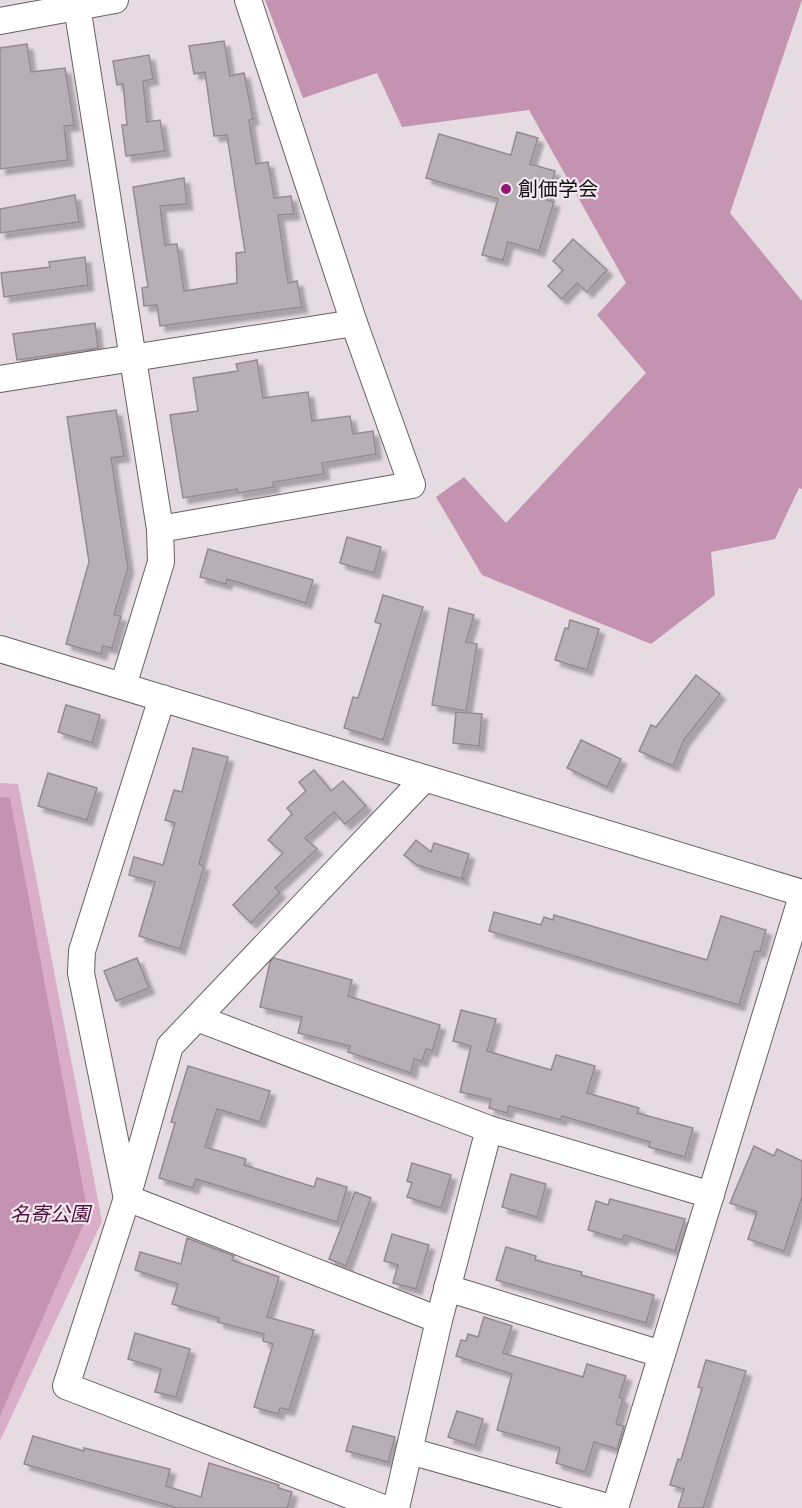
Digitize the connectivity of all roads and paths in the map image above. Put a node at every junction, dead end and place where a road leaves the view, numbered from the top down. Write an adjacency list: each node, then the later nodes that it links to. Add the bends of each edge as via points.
1 (116, 0): 3 (street)
2 (248, 0): 5 (street)
3 (76, 3): 4 (street); 6 (street)
4 (0, 21)
5 (354, 323): 6 (street); 8 (street, via 411,485)
6 (133, 360): 7 (street); 8 (street)
7 (0, 379)
8 (160, 528): 10 (street, via 161,562)
9 (0, 649): 10 (street)
10 (123, 686): 11 (street)
11 (162, 698): 12 (street); 17 (street, via 82,951 81,973)
12 (424, 779): 13 (street); 14 (street)
13 (802, 895): 16 (street)
14 (197, 1018): 15 (street); 17 (street, via 170,1046)
15 (489, 1129): 16 (street); 18 (street)
16 (711, 1195): 20 (street)
17 (127, 1198): 19 (street); 22 (street, via 66,1386)
18 (447, 1288): 19 (street); 20 (street)
19 (439, 1320): 21 (street)
20 (661, 1354): 24 (street)
21 (410, 1451): 23 (street); 24 (street)
22 (383, 1508)
23 (396, 1508)
24 (613, 1508)

